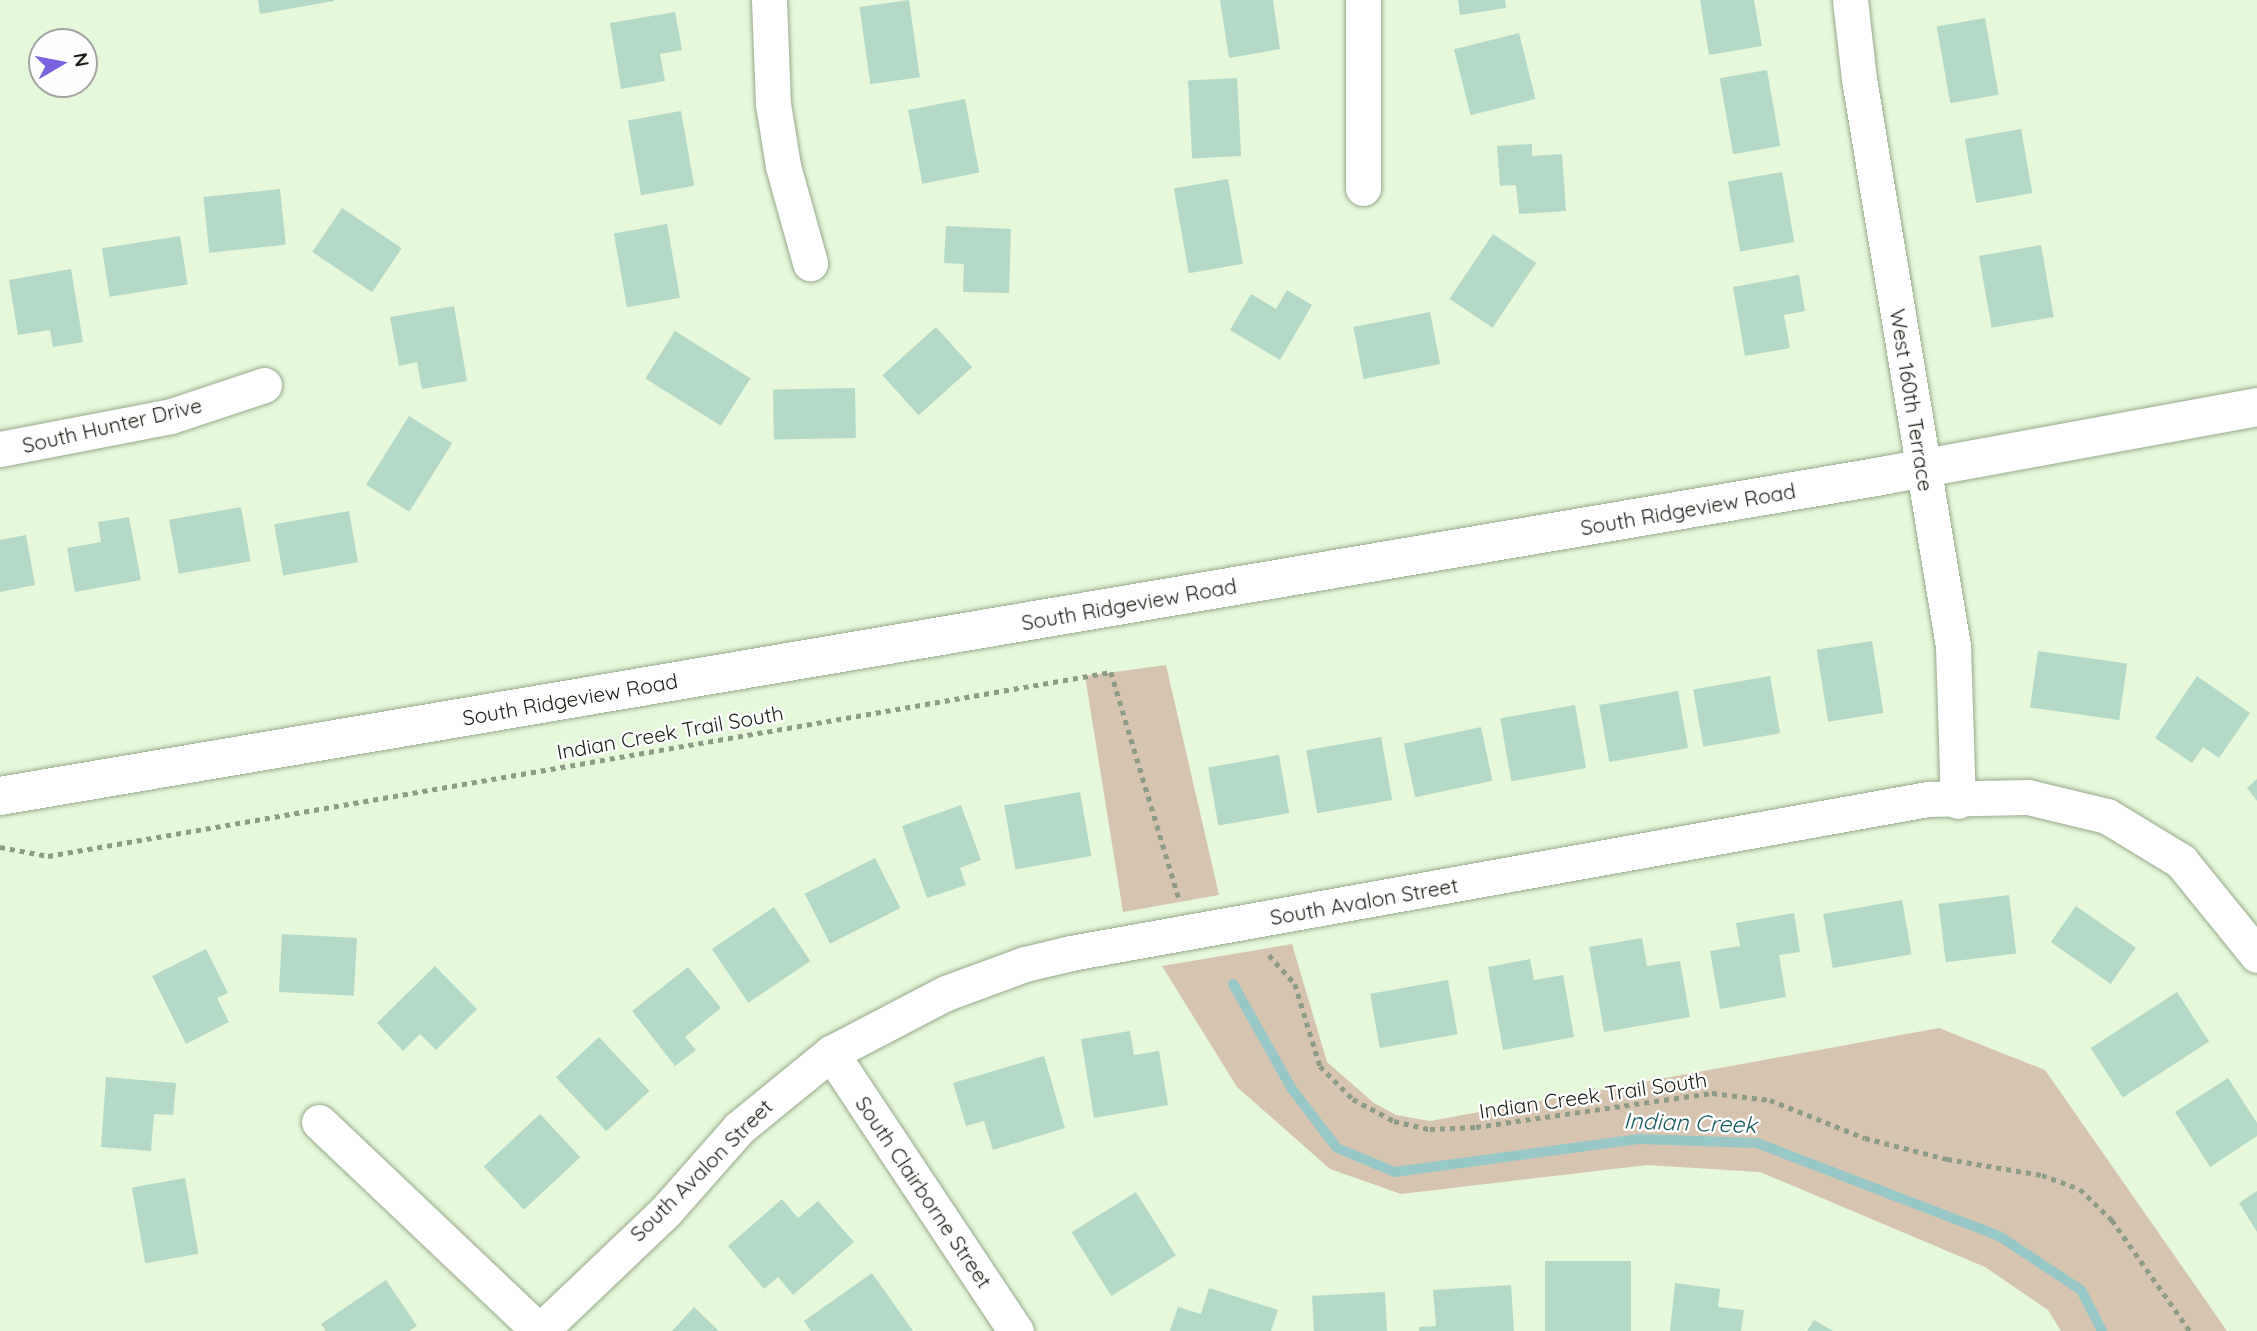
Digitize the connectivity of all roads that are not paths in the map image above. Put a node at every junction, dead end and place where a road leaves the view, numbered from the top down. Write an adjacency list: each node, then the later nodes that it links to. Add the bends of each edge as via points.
1 (769, 0): 5 (street, via 775,116 783,166)
2 (1363, 0): 4 (street)
3 (1850, 0): 9 (street, West 160th Terrace)
4 (1363, 188)
5 (810, 263)
6 (264, 385): 8 (street, South Hunter Drive, via 171,416)
7 (2257, 407): 9 (main road, South Ridgeview Road)
8 (0, 449)
9 (1923, 468): 10 (main road, South Ridgeview Road); 11 (street, West 160th Terrace, via 1953,646)
10 (0, 796)
11 (1958, 801): 12 (street, South Avalon Street, via 2028,797 2107,816 2181,861); 13 (street, South Avalon Street, via 1928,799 1071,953 1025,964 934,998)
12 (2257, 955)
13 (831, 1053): 15 (street, South Avalon Street, via 739,1128 665,1212); 16 (street, South Clairborne Street)
14 (319, 1122): 15 (street, South Avalon Street)
15 (540, 1331)
16 (1016, 1331)

